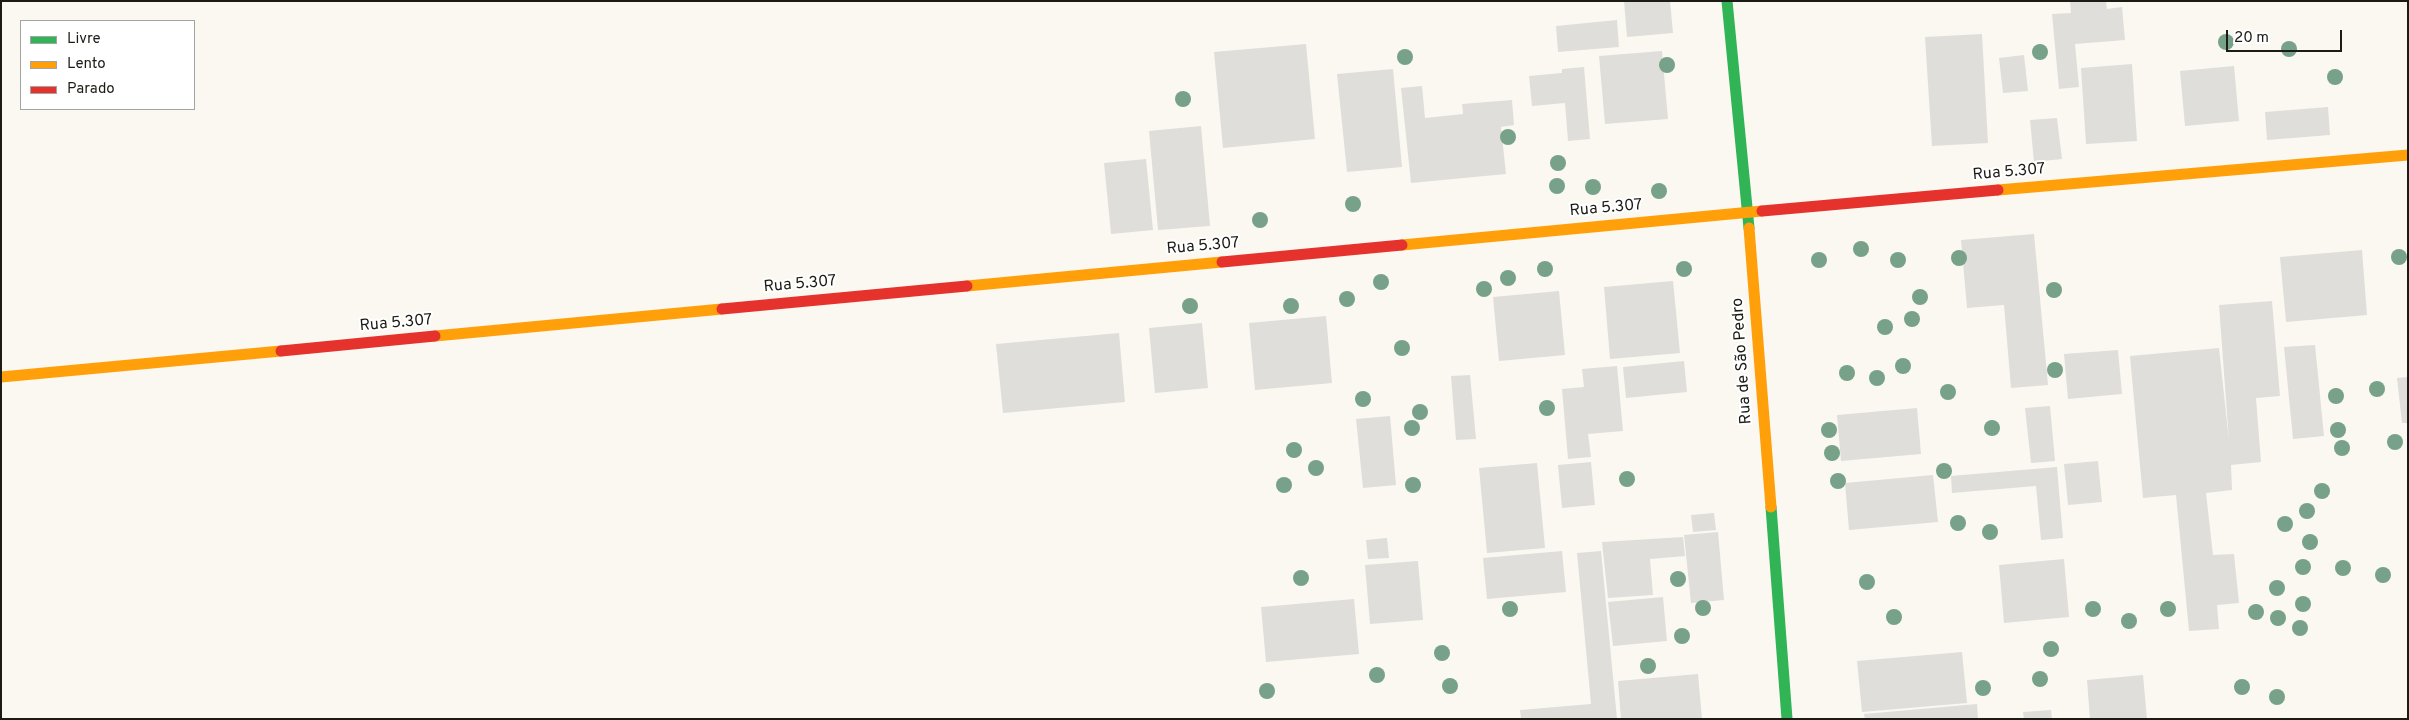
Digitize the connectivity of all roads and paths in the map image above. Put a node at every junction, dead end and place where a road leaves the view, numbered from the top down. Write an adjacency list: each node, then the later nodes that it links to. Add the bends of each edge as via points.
1 (1727, 1): 3 (street, Rua de São Pedro)
2 (2408, 155): 3 (street, Rua 5.307)
3 (1748, 212): 4 (street, Rua 5.307); 5 (street, Rua de São Pedro)
4 (1, 377)
5 (1787, 719)

